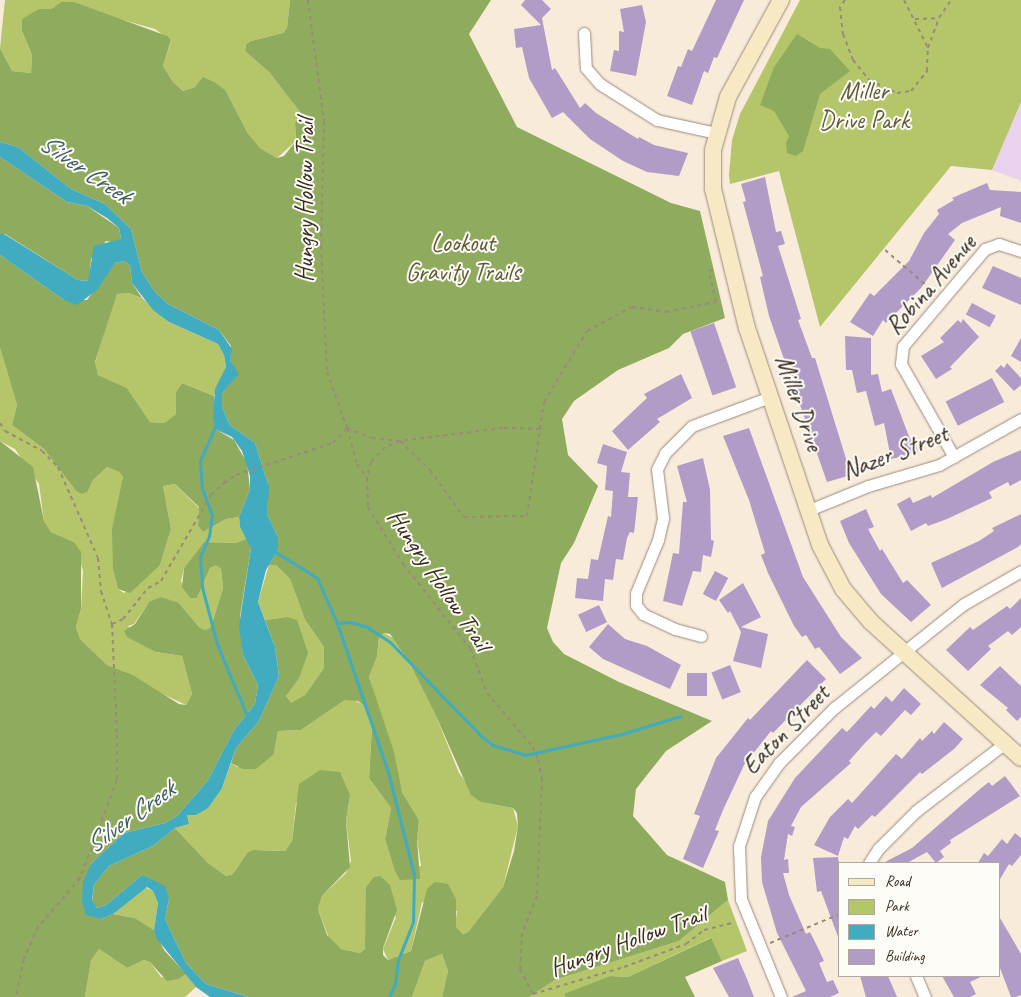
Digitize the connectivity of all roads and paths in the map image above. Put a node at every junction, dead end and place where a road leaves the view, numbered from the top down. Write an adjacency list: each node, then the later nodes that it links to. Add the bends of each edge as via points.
1 (308, 0): 20 (path, Hungry Hollow Trail, via 324,121 321,246 327,372)
2 (781, 0): 12 (street, Miller Drive, via 728,97)
3 (845, 0): 11 (path, via 840,7 843,34 853,60 869,80 897,93 911,91 927,70)
4 (904, 0): 7 (path)
5 (912, 0): 7 (path)
6 (951, 0): 8 (path)
7 (908, 4): 9 (path)
8 (939, 18): 9 (path); 11 (path)
9 (915, 19): 11 (path)
10 (584, 33): 12 (street, via 586,68 600,84 658,120)
11 (928, 48)
12 (716, 133): 17 (street, Miller Drive, via 712,170 716,203 741,308)
13 (884, 250): 16 (path)
14 (1021, 251): 23 (street, Robina Avenue, via 998,244 985,248 903,346 901,364)
15 (714, 269): 21 (path, via 709,271 716,302 666,312 632,307 587,331 544,402)
16 (933, 291)
17 (770, 397): 25 (street, Miller Drive); 28 (street, via 692,426 665,454 657,469 663,518 658,540 636,593 636,605 642,614 675,629)
18 (1021, 418): 23 (street, Nazer Street)
19 (0, 423): 27 (path, via 5,431 42,451 58,467 98,558 101,591)
20 (347, 428): 22 (path, via 372,438); 24 (path, Hungry Hollow Trail, via 357,464); 27 (path, via 334,443 230,479 211,494 161,581 148,588 123,619)
21 (540, 429): 22 (path, via 503,428); 22 (path, via 527,516 464,517 430,470)
22 (400, 441): 24 (path, Hungry Hollow Trail, via 385,447 370,462)
23 (954, 457): 25 (street, Nazer Street, via 922,472 868,486)
24 (367, 478): 37 (path, Hungry Hollow Trail, via 368,507 403,564 470,648 488,693 533,747 542,778 537,896 522,933 520,969)
25 (809, 510): 29 (street, Miller Drive, via 828,563 843,589 861,612)
26 (1021, 571): 29 (street, Eaton Street, via 964,604)
27 (112, 624): 38 (path, via 117,780 80,878 38,927 24,959)
28 (701, 636)
29 (905, 654): 30 (street, Miller Drive); 39 (street, Eaton Street, via 834,708 779,763 748,811 739,846 741,899)
30 (1004, 744): 31 (street, Miller Drive); 32 (street, via 916,811 878,848)
31 (1021, 758)
32 (870, 862)
33 (838, 915): 35 (path)
34 (735, 922): 37 (path, Hungry Hollow Trail, via 704,930 686,944 624,967)
35 (770, 943)
36 (916, 977): 40 (street)
37 (532, 995)
38 (16, 997)
39 (782, 997)
40 (925, 997)

